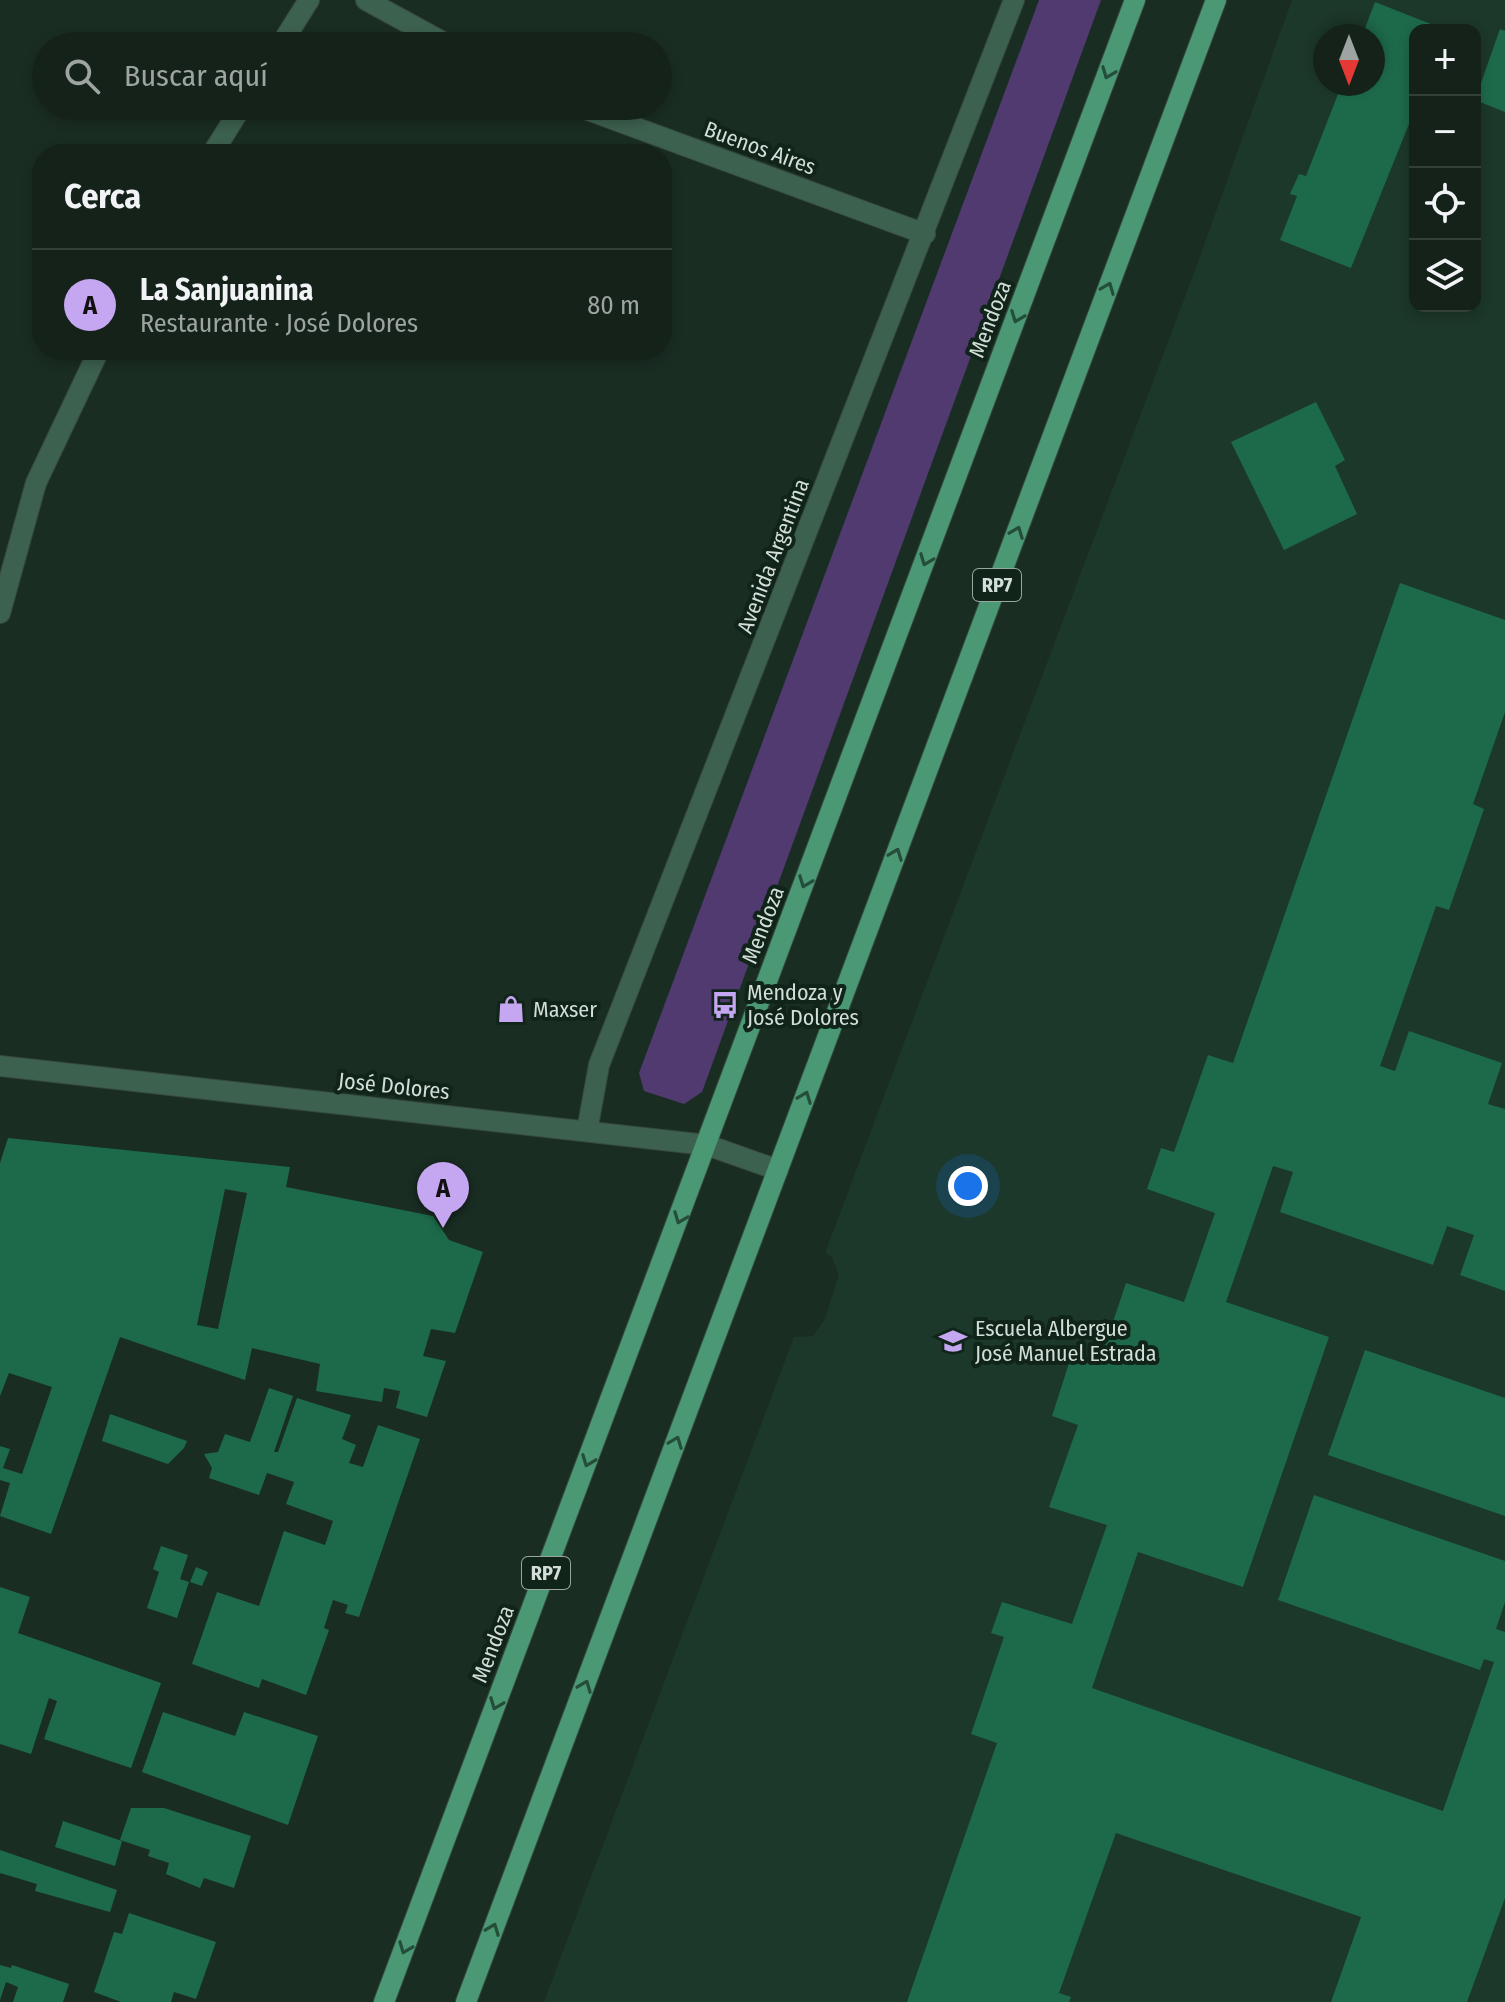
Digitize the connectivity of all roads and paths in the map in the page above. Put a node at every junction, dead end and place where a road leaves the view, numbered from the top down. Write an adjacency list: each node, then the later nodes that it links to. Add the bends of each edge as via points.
1 (309, 0): 6 (street)
2 (366, 0): 7 (street)
3 (1014, 0): 11 (street, Avenida Argentina)
4 (1135, 0): 16 (main road, Mendoza / RP7, one-way to 16)
5 (1216, 0): 17 (main road, RP7, one-way to 5)
6 (289, 32)
7 (424, 32)
8 (233, 120): 10 (street)
9 (615, 120): 11 (street, Buenos Aires)
10 (218, 144)
11 (925, 234): 15 (street, Avenida Argentina, via 599,1065)
12 (94, 360): 13 (street, via 36,483)
13 (0, 613)
14 (0, 1066): 15 (street, José Dolores)
15 (587, 1131): 16 (street, José Dolores)
16 (707, 1145): 17 (street, José Dolores); 18 (main road, Mendoza / RP7, one-way to 18)
17 (778, 1170): 19 (main road, RP7, one-way to 17)
18 (384, 2002)
19 (466, 2002)

